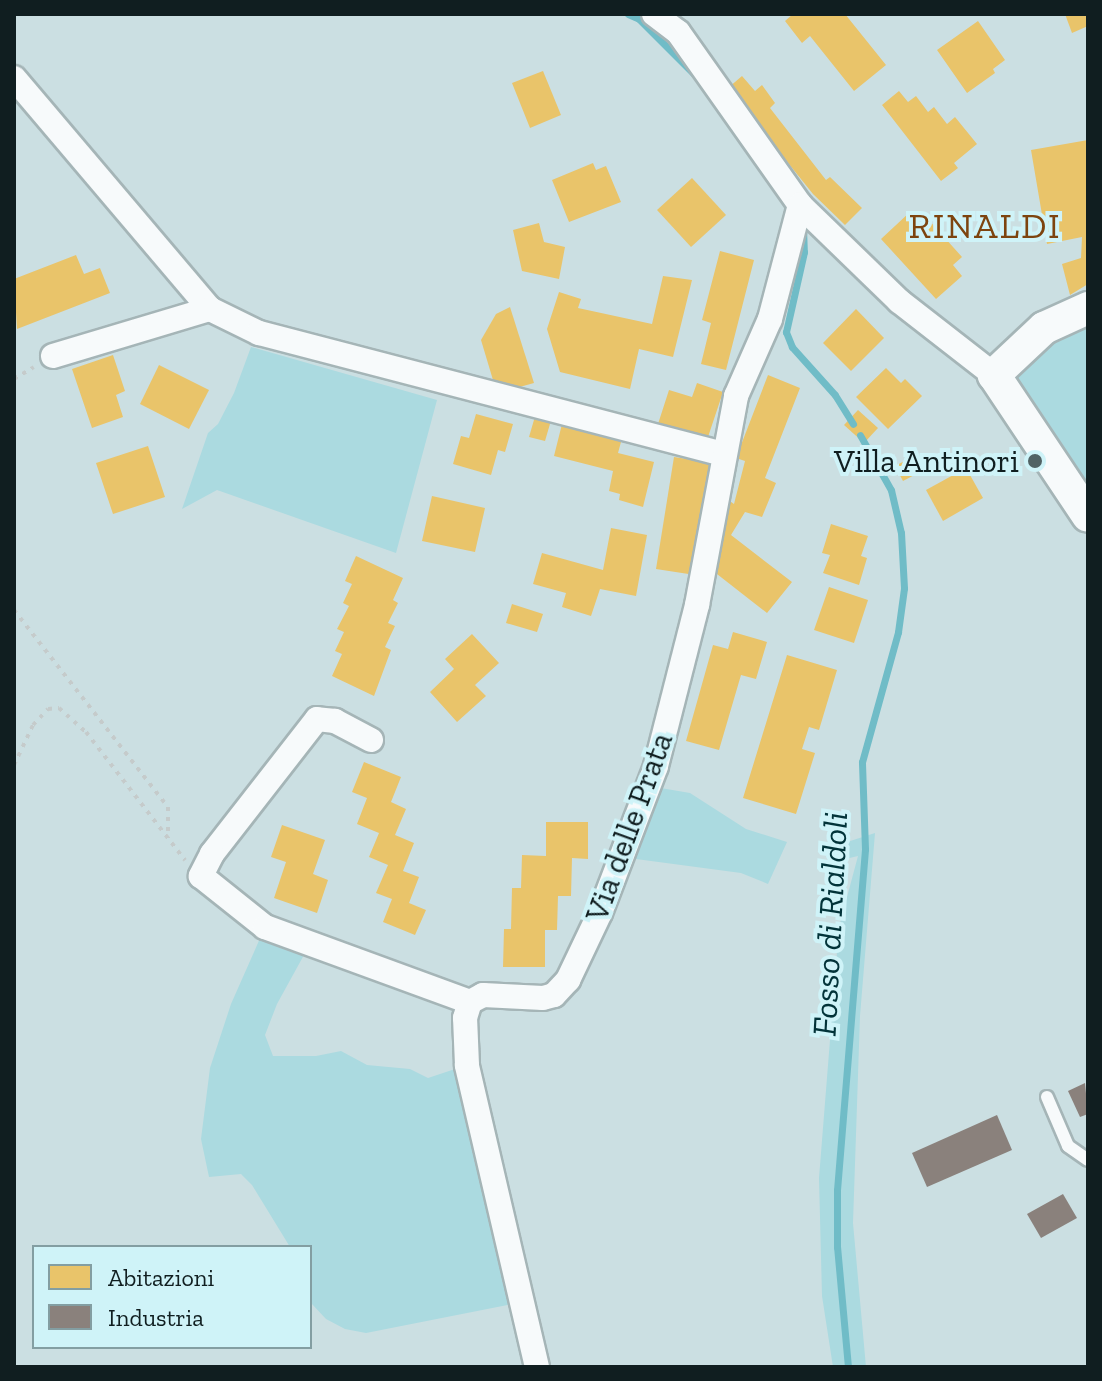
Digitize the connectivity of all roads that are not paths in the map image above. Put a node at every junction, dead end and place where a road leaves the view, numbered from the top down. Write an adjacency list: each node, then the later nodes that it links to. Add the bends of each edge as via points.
1 (654, 14): 3 (street, via 678,32)
2 (14, 78): 5 (street)
3 (800, 205): 7 (street, via 899,301); 8 (street, Via delle Prata, via 770,319 736,396)
4 (1088, 308): 7 (street, via 1044,328)
5 (210, 309): 6 (street); 8 (street, via 259,333)
6 (53, 356)
7 (994, 375): 9 (street)
8 (722, 454): 11 (street, Via delle Prata, via 697,605 656,766 600,913 568,980 554,995 483,995)
9 (1088, 516)
10 (371, 740): 11 (street, via 335,721 317,719 212,854 201,876 265,927)
11 (470, 1002): 14 (street, via 465,1018 467,1065)
12 (1047, 1097): 13 (lane, via 1068,1146)
13 (1088, 1160)
14 (537, 1367)

